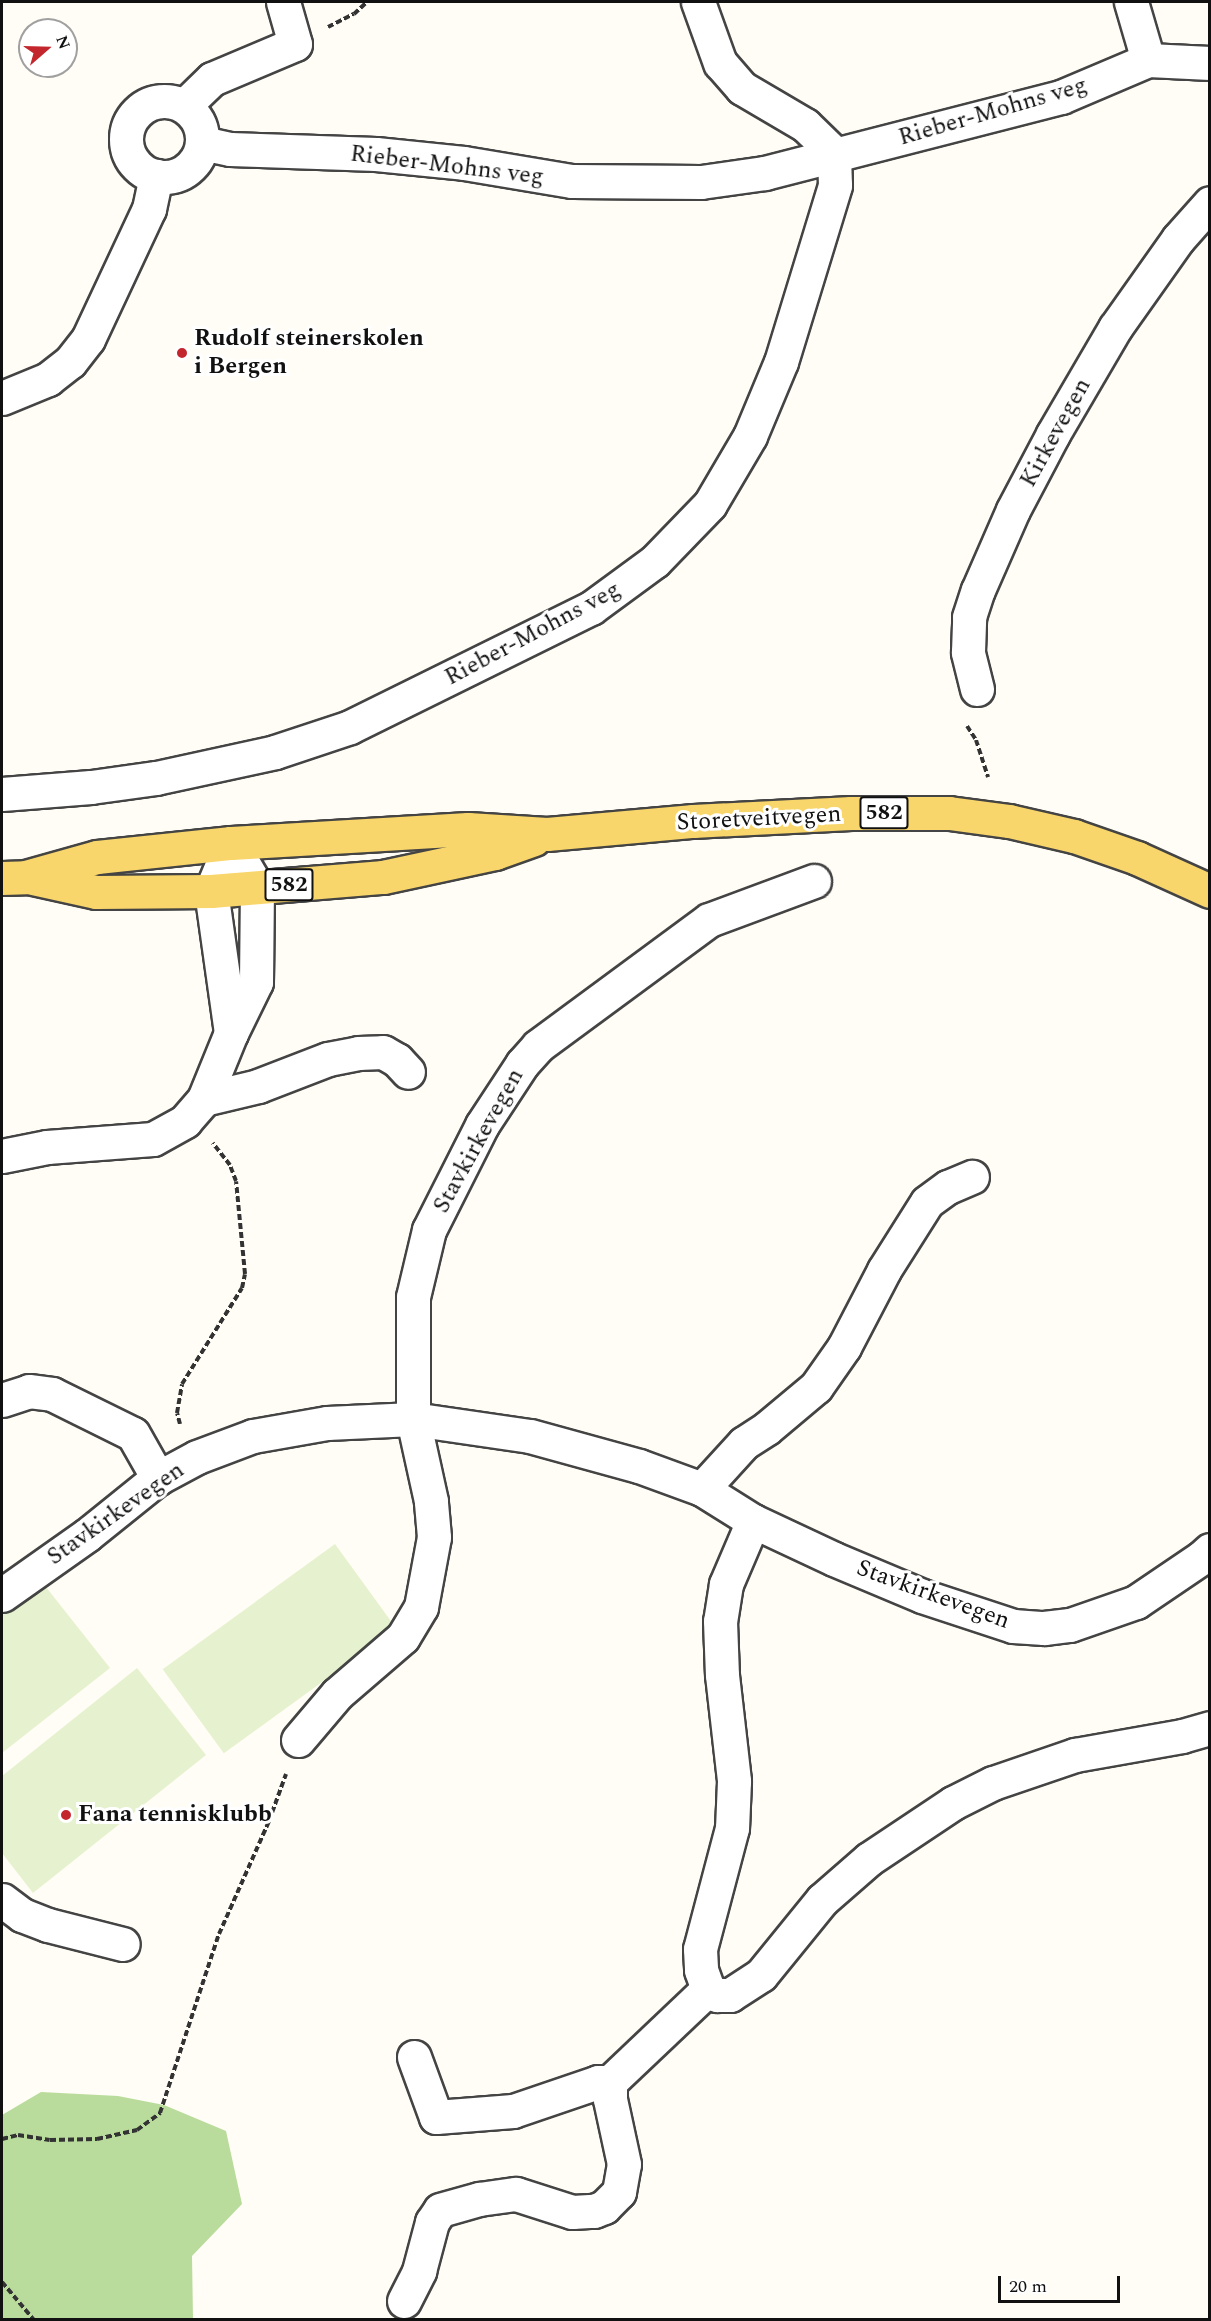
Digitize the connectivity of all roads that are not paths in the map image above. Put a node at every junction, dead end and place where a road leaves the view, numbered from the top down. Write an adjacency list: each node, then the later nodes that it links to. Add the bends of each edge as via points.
1 (282, 2): 6 (street, via 295,44 212,79)
2 (698, 2): 8 (street, via 720,63 742,88 805,125)
3 (1131, 2): 4 (street)
4 (1148, 60): 5 (street, Rieber-Mohns veg); 8 (street, Rieber-Mohns veg, via 1061,97)
5 (1209, 63)
6 (183, 106): 7 (street, via 198,122); 9 (street, via 171,102 152,104 135,114 129,125 128,151 134,163)
7 (202, 143): 8 (street, Rieber-Mohns veg, via 230,149 387,155 572,182 701,182 765,173); 9 (street, via 191,166 169,177)
8 (834, 153): 13 (street, Rieber-Mohns veg, via 835,185 812,267 781,362 750,436 710,504 631,582 565,622 384,712 308,742 156,778)
9 (156, 176): 11 (street, via 149,209 88,339 70,362 48,379)
10 (1209, 203): 12 (street, Kirkevegen, via 1178,239 1115,328 1013,510 969,618 968,652)
11 (2, 398)
12 (977, 689)
13 (2, 794)
14 (547, 834): 15 (main road, Storetveitvegen / 582, via 468,829); 18 (main road, Storetveitvegen / 582, via 495,853 383,877); 20 (main road, Storetveitvegen / 582, via 850,813 949,813 1009,820 1074,836 1137,858)
15 (231, 843): 16 (main road, Storetveitvegen / 582, via 98,857); 18 (street); 19 (street)
16 (14, 877): 19 (main road, Storetveitvegen / 582, via 96,892)
17 (814, 882): 27 (street, Stavkirkevegen, via 710,920 538,1046 522,1064 482,1125 429,1230 419,1262 413,1297)
18 (257, 887): 19 (main road, Storetveitvegen / 582); 21 (street, via 256,982)
19 (211, 891): 21 (street)
20 (1209, 891)
21 (231, 1033): 23 (street)
22 (408, 1072): 23 (street, via 383,1052 358,1053 328,1059)
23 (196, 1108): 24 (street, via 170,1132 153,1139 47,1147)
24 (2, 1156)
25 (972, 1177): 29 (street, via 927,1202 884,1270 844,1347 816,1387 744,1443)
26 (2, 1400): 28 (street, via 29,1391 52,1394 133,1434)
27 (413, 1419): 28 (street, Stavkirkevegen, via 327,1423 253,1436 197,1457); 29 (street, Stavkirkevegen, via 530,1436 639,1466); 34 (street, Stavkirkevegen, via 435,1537 421,1607 404,1637 337,1694)
28 (158, 1478): 32 (street, Stavkirkevegen)
29 (702, 1489): 30 (street, Stavkirkevegen)
30 (753, 1521): 31 (street, Stavkirkevegen, via 922,1596 1013,1626 1034,1628 1070,1625 1136,1602); 37 (street, via 726,1584 720,1621 734,1781 732,1828 700,1949 701,1970)
31 (1209, 1550)
32 (2, 1595)
33 (1209, 1728): 37 (street, via 1075,1755 993,1783 963,1798 869,1859 822,1900 761,1975 745,1987 730,1995 717,1995)
34 (298, 1740)
35 (2, 1900): 36 (street, via 22,1915 48,1925)
36 (123, 1944)
37 (708, 1989): 39 (street)
38 (414, 2057): 39 (street, via 436,2116 513,2111 598,2082)
39 (610, 2082): 40 (street, via 624,2164 619,2192 594,2211 572,2212 516,2194 479,2199 440,2211 432,2222 418,2271)
40 (404, 2301)

